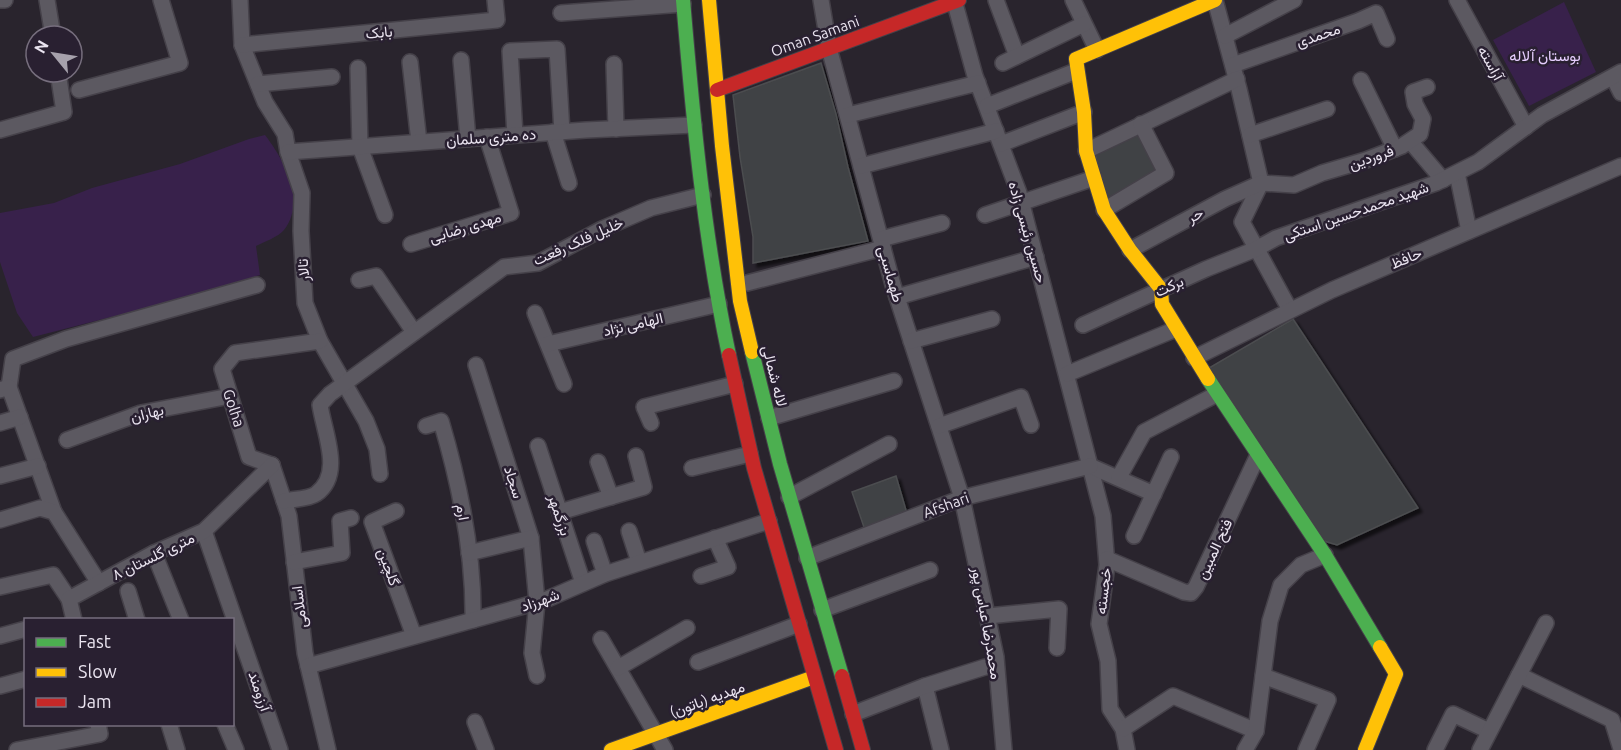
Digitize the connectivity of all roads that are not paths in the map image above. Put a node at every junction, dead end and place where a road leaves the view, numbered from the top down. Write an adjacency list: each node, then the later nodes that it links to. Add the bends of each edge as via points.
1 (0, 0): 2 (street)
2 (5, 0)
3 (47, 0): 17 (street)
4 (161, 0): 39 (street, via 180,63)
5 (240, 0): 21 (street, تالار)
6 (495, 0): 21 (street, بابک, via 497,21)
7 (709, 0): 40 (main road, لاله شمالی)
8 (821, 0): 22 (street, طهماسبی)
9 (996, 0): 24 (street)
10 (1073, 0): 18 (street)
11 (1215, 0): 19 (street); 23 (main road)
12 (1294, 0): 19 (street)
13 (1457, 0): 48 (street, آراسته)
14 (956, 1): 22 (main road, Oman Samani); 35 (street, حسین رئیسی زاده)
15 (683, 2): 16 (street); 47 (main road)
16 (561, 13)
17 (50, 24)
18 (1084, 24): 23 (street); 24 (street)
19 (1225, 36): 31 (street)
20 (1387, 39): 31 (street, محمدی, via 1376,13)
21 (242, 45): 37 (street, تالار)
22 (830, 48): 40 (main road, Oman Samani); 45 (street, طهماسبی)
23 (1097, 50): 29 (main road)
24 (1017, 56): 27 (street)
25 (461, 60): 56 (street)
26 (410, 62): 58 (street)
27 (1003, 63)
28 (614, 64): 49 (street)
29 (1076, 65): 42 (street); 44 (main road)
30 (358, 68): 59 (street)
31 (1235, 72): 46 (street); 53 (street)
32 (1617, 75): 41 (street); 48 (street, شهید محمدحسین استکی)
33 (332, 77): 37 (street)
34 (1361, 80): 60 (street)
35 (978, 83): 42 (street, حسین رئیسی زاده); 45 (street)
36 (60, 84): 50 (street, via 63,112)
37 (258, 84): 62 (street, تالار, via 285,134)
38 (1427, 87): 57 (street, فروردین, via 1413,92 1423,119 1420,135)
39 (79, 90)
40 (717, 90): 107 (main road, لاله شمالی, via 740,301)
41 (1621, 93)
42 (987, 106): 55 (street, حسین رئیسی زاده)
43 (1327, 109): 53 (street)
44 (1084, 112): 55 (street); 61 (main road)
45 (848, 115): 63 (street, طهماسبی)
46 (1141, 124): 61 (street); 71 (street, via 1166,173)
47 (694, 125): 49 (street, ده متری سلمان); 69 (main road)
48 (1526, 127): 65 (street, شهید محمدحسین استکی, via 1478,162)
49 (616, 129): 51 (street, ده متری سلمان)
50 (0, 130)
51 (558, 132): 52 (street, ده متری سلمان); 52 (street, via 557,49 510,51); 67 (street)
52 (514, 135): 54 (street, ده متری سلمان)
53 (1250, 135): 68 (street)
54 (487, 137): 56 (street, ده متری سلمان); 76 (street, مهدی رضایی, via 511,213)
55 (998, 138): 63 (street); 70 (street, حسین رئیسی زاده)
56 (468, 139): 58 (street, ده متری سلمان)
57 (1410, 141): 60 (street, فروردین); 65 (street)
58 (419, 142): 59 (street, ده متری سلمان)
59 (360, 147): 62 (street, ده متری سلمان); 72 (street)
60 (1395, 149): 68 (street, فروردین, via 1294,185)
61 (1086, 151): 66 (main road)
62 (288, 152): 93 (street, تالار, via 302,193 305,303)
63 (861, 166): 77 (street, طهماسبی)
64 (1621, 166): 75 (street, حافظ)
65 (1450, 176): 75 (street); 78 (street, شهید محمدحسین استکی, via 1276,238)
66 (1094, 178): 70 (street); 71 (main road)
67 (569, 183)
68 (1261, 183): 78 (street, via 1242,222); 79 (street, حر)
69 (703, 195): 86 (main road); 92 (street, خلیل فلک رفعت, via 651,208 538,263 504,267)
70 (1021, 202): 73 (street); 80 (street, حسین رئیسی زاده)
71 (1104, 210): 79 (main road)
72 (385, 215)
73 (985, 215)
74 (942, 223): 77 (street)
75 (1469, 231): 87 (street, حافظ)
76 (411, 244)
77 (882, 244): 82 (street); 85 (street, طهماسبی)
78 (1256, 249): 84 (street, برکت); 87 (street)
79 (1130, 250): 84 (main road)
80 (1036, 258): 85 (street); 98 (street, حسین رئیسی زاده)
81 (359, 280): 92 (street, via 376,276)
82 (747, 283)
83 (257, 285): 103 (street, via 66,339 13,359)
84 (1161, 290): 90 (street, برکت); 91 (main road, via 1162,304)
85 (897, 297): 94 (street, طهماسبی)
86 (719, 304): 95 (street, الهامی نژاد); 102 (main road)
87 (1290, 310): 96 (street, حافظ)
88 (536, 313): 95 (street)
89 (992, 319): 94 (street)
90 (1083, 325)
91 (1176, 329): 96 (main road); 98 (street)
92 (414, 332): 100 (street, خلیل فلک رفعت)
93 (320, 341): 100 (street, تالار); 105 (street, Golha, via 235,353 222,369)
94 (911, 341): 112 (street, طهماسبی)
95 (548, 344): 101 (street)
96 (1194, 358): 104 (main road)
97 (476, 365): 144 (street, سجاد)
98 (1067, 374): 123 (street, حسین رئیسی زاده)
99 (894, 381): 107 (street)
100 (344, 383): 125 (street, تالار, via 370,430); 134 (street, via 320,405 331,457 328,481 315,495)
101 (564, 384)
102 (735, 384): 109 (street, via 644,407); 116 (main road)
103 (5, 388): 106 (street)
104 (1217, 394): 117 (main road); 128 (street, via 1143,432)
105 (230, 396): 113 (street, بهاران, via 141,413); 121 (street, Golha, via 249,457)
106 (20, 417): 108 (street); 122 (street)
107 (769, 418): 126 (main road, لاله شمالی)
108 (0, 423)
109 (651, 423)
110 (1031, 425): 112 (street, via 1021,397)
111 (426, 426): 148 (street, ارم, via 441,421 463,509)
112 (939, 426): 133 (street, طهماسبی)
113 (67, 440)
114 (889, 444): 132 (street)
115 (538, 446): 137 (street, بزرگمهر)
116 (750, 454): 124 (street); 129 (main road)
117 (1258, 455): 149 (main road); 151 (street, فتح المبین, via 1191,593)
118 (636, 456): 131 (street, via 644,487)
119 (1171, 457): 130 (street)
120 (598, 462): 131 (street)
121 (272, 465): 134 (street, اسلامی); 141 (street, ۸ متری گلستان)
122 (38, 466): 127 (street); 135 (street)
123 (1089, 466): 128 (street); 133 (street, Afshari); 151 (street, خجسته, via 1103,516)
124 (692, 468)
125 (380, 474)
126 (783, 474): 129 (main road); 132 (main road, لاله شمالی)
127 (0, 476)
128 (1119, 477): 130 (street)
129 (756, 478): 140 (main road)
130 (1154, 494): 143 (street)
131 (611, 497): 137 (street)
132 (789, 497): 150 (main road, لاله شمالی)
133 (962, 498): 150 (street, Afshari); 164 (street, محمدرضا عباس پور)
134 (284, 501): 152 (street, اسلامی)
135 (47, 510): 139 (street); 157 (street)
136 (396, 511): 174 (street, گلچین, via 372,522)
137 (560, 512): 158 (street, بزرگمهر)
138 (351, 518): 152 (street, via 340,521 342,553)
139 (0, 520)
140 (769, 520): 145 (street, شهرزاد); 170 (main road)
141 (204, 531): 147 (street, ۸ متری گلستان); 201 (street, آرزومند)
142 (629, 531): 153 (street)
143 (1134, 536)
144 (531, 538): 148 (street); 162 (street, سجاد)
145 (715, 538): 153 (street, شهرزاد); 156 (street, via 728,567)
146 (594, 541): 155 (street)
147 (154, 553): 157 (street, ۸ متری گلستان); 167 (street)
148 (469, 553): 168 (street, ارم)
149 (1324, 555): 183 (street, via 1301,565 1281,585 1270,621); 213 (main road, via 1396,674)
150 (807, 558): 163 (main road, لاله شمالی)
151 (1107, 559): 193 (street, خجسته, via 1099,624 1108,661 1110,709)
152 (294, 562): 178 (street, اسلامی)
153 (639, 562): 155 (street, شهرزاد)
154 (930, 570): 163 (street)
155 (604, 574): 158 (street, شهرزاد)
156 (701, 576)
157 (99, 583): 161 (street, ۸ متری گلستان)
158 (583, 583): 162 (street, شهرزاد)
159 (0, 587): 161 (street, via 53,575)
160 (128, 591): 166 (street)
161 (69, 599): 165 (street)
162 (537, 602): 168 (street, شهرزاد); 182 (street, سجاد, via 532,653)
163 (822, 610): 188 (main road, لاله شمالی)
164 (987, 616): 176 (street, via 1059,609); 209 (street, محمدرضا عباس پور, via 996,657)
165 (69, 618)
166 (136, 618)
167 (181, 618)
168 (473, 620): 174 (street, شهرزاد)
169 (1546, 623): 181 (street)
170 (799, 624): 177 (street); 184 (main road)
171 (687, 628): 179 (street)
172 (24, 630): 173 (street)
173 (0, 636)
174 (414, 636): 178 (street, شهرزاد)
175 (601, 639): 179 (street)
176 (1057, 648)
177 (698, 662)
178 (308, 666): 202 (street, اسلامی)
179 (618, 668): 196 (street)
180 (985, 668): 187 (street)
181 (1519, 675): 195 (street); 197 (street, via 1612,720)
182 (537, 676)
183 (1263, 676): 194 (street); 212 (street, via 1328,700)
184 (814, 677): 196 (main road, مهدیه (باتون)); 206 (main road)
185 (24, 680): 186 (street)
186 (0, 686)
187 (925, 686): 188 (street); 208 (street)
188 (853, 714): 207 (main road, لاله شمالی)
189 (475, 722): 203 (street)
190 (170, 726): 199 (street)
191 (226, 726): 200 (street)
192 (99, 729): 198 (street)
193 (1123, 729): 194 (street, via 1173,696); 210 (street, خجسته)
194 (1256, 731): 211 (street)
195 (1489, 731): 214 (street, via 1454,714); 215 (street)
196 (657, 734): 204 (main road, مهدیه (باتون)); 205 (street)
197 (1621, 749)
198 (17, 750)
199 (177, 750)
200 (236, 750)
201 (280, 750)
202 (328, 750)
203 (486, 750)
204 (611, 750)
205 (665, 750)
206 (836, 750)
207 (863, 750)
208 (941, 750)
209 (1004, 750)
210 (1127, 750)
211 (1245, 750)
212 (1306, 750)
213 (1365, 750)
214 (1436, 750)
215 (1480, 750)

